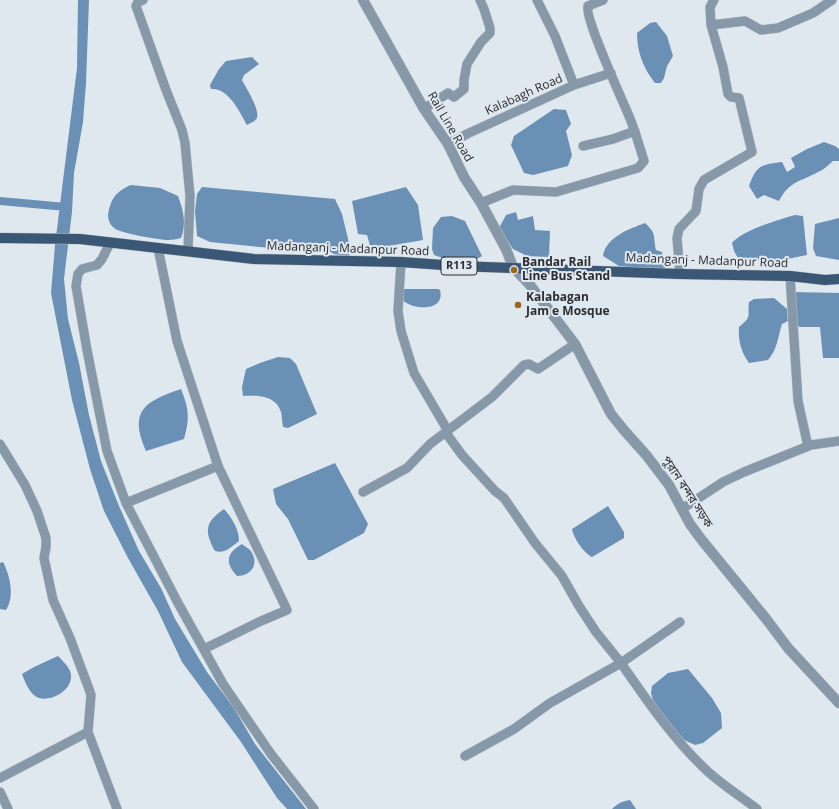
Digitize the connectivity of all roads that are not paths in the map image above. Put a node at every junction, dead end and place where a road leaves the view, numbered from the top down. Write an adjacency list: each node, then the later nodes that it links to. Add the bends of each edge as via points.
1 (363, 0): 11 (street, Rail Line Road)
2 (480, 0): 11 (street, via 490,33 467,64 464,89 454,97 448,92)
3 (537, 0): 10 (street)
4 (603, 0): 9 (street, via 588,6 587,10)
5 (714, 0): 8 (street, via 710,7)
6 (832, 0): 8 (street, via 778,28 761,30 745,21)
7 (141, 1): 19 (street, via 136,6 185,143 190,196)
8 (711, 25): 22 (street, via 728,94 739,98 752,152 704,180 698,189 696,211 679,229 677,238)
9 (611, 73): 10 (street, Kalabagh Road); 12 (street)
10 (574, 85): 13 (street, Kalabagh Road)
11 (424, 109): 13 (street, Rail Line Road)
12 (635, 131): 14 (street); 15 (street, via 644,162 638,168 556,192 513,190)
13 (448, 144): 15 (street, Rail Line Road, via 464,177)
14 (583, 146)
15 (481, 203): 21 (street, Rail Line Road)
16 (0, 238): 17 (main road, Madanganj - Madanpur Road / R113, via 80,239)
17 (110, 243): 18 (main road, Madanganj - Madanpur Road / R113); 32 (street, via 97,264 82,269 78,274 76,286 105,444)
18 (158, 248): 19 (main road, Madanganj - Madanpur Road / R113); 30 (street, via 177,341)
19 (188, 250): 20 (main road, Madanganj - Madanpur Road / R113, via 254,259)
20 (401, 262): 21 (main road, Madanganj - Madanpur Road / R113); 26 (street, via 398,311 401,332 414,373)
21 (513, 267): 22 (main road, Madanganj - Madanpur Road / R113); 25 (street, পুরান বন্দর সড়ক)
22 (680, 274): 23 (main road, Madanganj - Madanpur Road / R113)
23 (790, 276): 24 (main road, Madanganj - Madanpur Road / R113); 29 (street, via 798,401 807,442)
24 (839, 279)
25 (575, 344): 26 (street, via 538,369 529,364 524,365 492,397); 33 (street, পুরান বন্দর সড়ক, via 611,414 669,485)
26 (447, 432): 31 (street, via 430,444 407,468); 36 (street, via 462,455 504,498 562,576 596,632)
27 (839, 441): 29 (street)
28 (0, 444): 38 (street, via 25,485 40,518 46,538 44,558 53,600 89,689)
29 (811, 445): 33 (street, via 744,472)
30 (218, 466): 32 (street); 35 (street, via 287,610)
31 (363, 492)
32 (126, 503): 35 (street)
33 (682, 509): 37 (street, পুরান বন্দর সড়ক, via 701,539 788,648)
34 (680, 622): 36 (street)
35 (204, 649): 44 (street, via 263,742)
36 (621, 663): 39 (street); 45 (street, via 665,726 690,754 705,769)
37 (839, 703)
38 (88, 732): 40 (street); 43 (street)
39 (465, 756)
40 (0, 778)
41 (0, 792): 42 (street)
42 (8, 809)
43 (117, 809)
44 (314, 809)
45 (757, 809)

